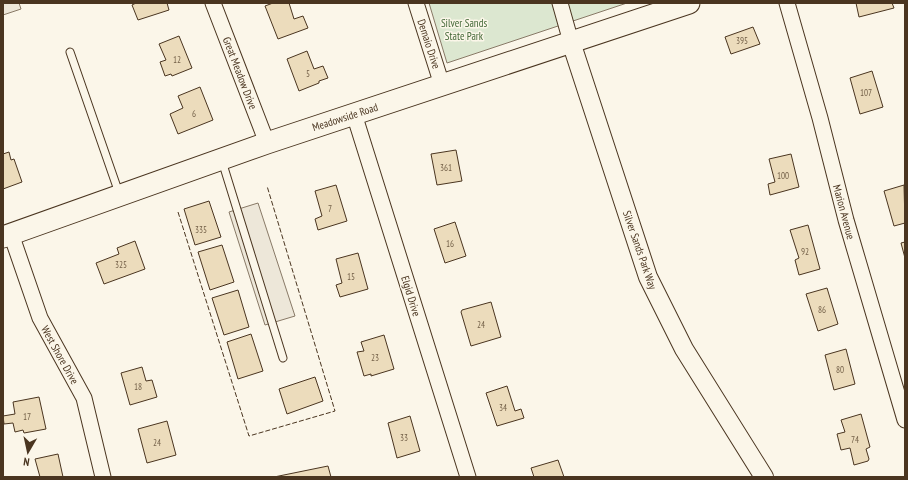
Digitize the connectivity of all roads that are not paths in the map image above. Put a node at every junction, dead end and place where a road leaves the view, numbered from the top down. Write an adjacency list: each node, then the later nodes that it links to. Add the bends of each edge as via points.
1 (213, 3): 10 (street, Great Meadow Drive)
2 (416, 3): 8 (street, Demaio Drive)
3 (560, 3): 6 (street, Silver Sands Park Way)
4 (689, 3): 6 (main road, Meadowside Road)
5 (787, 3): 15 (street, Marion Avenue, via 846,220)
6 (571, 42): 8 (main road, Meadowside Road); 18 (street, Silver Sands Park Way, via 648,277 684,349)
7 (70, 52): 12 (lane)
8 (442, 85): 9 (main road, Meadowside Road)
9 (354, 114): 10 (main road, Meadowside Road); 17 (street, Elgid Drive)
10 (267, 143): 11 (main road, Meadowside Road)
11 (221, 159): 12 (main road, Meadowside Road); 14 (lane)
12 (120, 195): 13 (main road, Meadowside Road)
13 (7, 235): 16 (street, West Shore Drive, via 40,318 84,398)
14 (283, 358)
15 (905, 420)
16 (103, 477)
17 (468, 477)
18 (764, 477)

